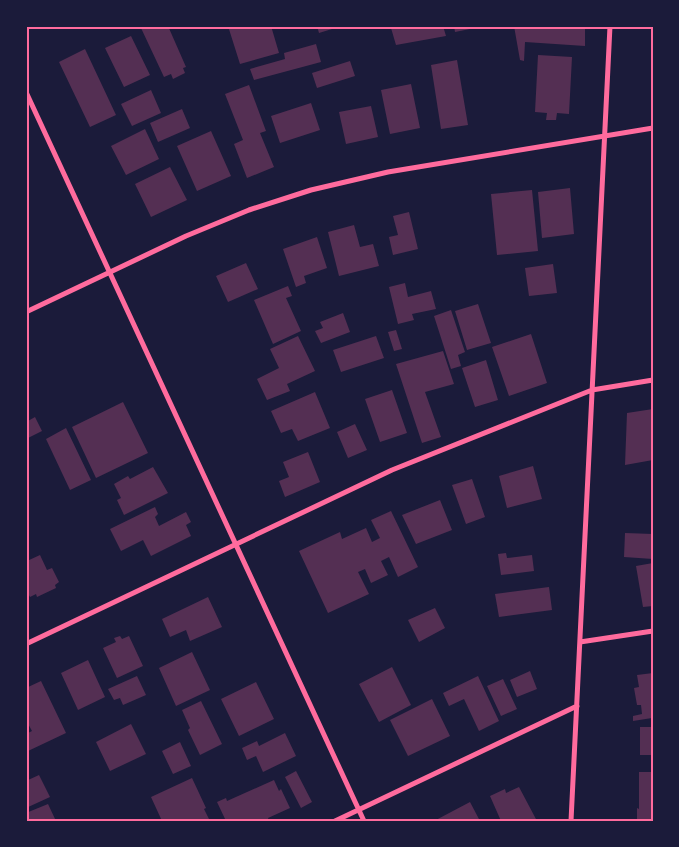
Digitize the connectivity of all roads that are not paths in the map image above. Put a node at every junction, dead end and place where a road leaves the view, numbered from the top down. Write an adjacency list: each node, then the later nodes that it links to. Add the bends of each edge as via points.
1 (610, 26): 4 (street)
2 (26, 92): 5 (street)
3 (653, 128): 4 (street)
4 (604, 136): 5 (street, via 388,172 311,190 248,210); 8 (street)
5 (110, 272): 6 (street); 9 (street)
6 (26, 312)
7 (653, 380): 8 (street)
8 (592, 390): 9 (street, via 392,470); 11 (street)
9 (236, 544): 12 (street); 14 (street)
10 (653, 631): 11 (street)
11 (580, 642): 13 (street)
12 (26, 644)
13 (577, 706): 14 (street); 17 (street)
14 (359, 809): 15 (street); 16 (street)
15 (335, 821)
16 (364, 821)
17 (571, 821)

